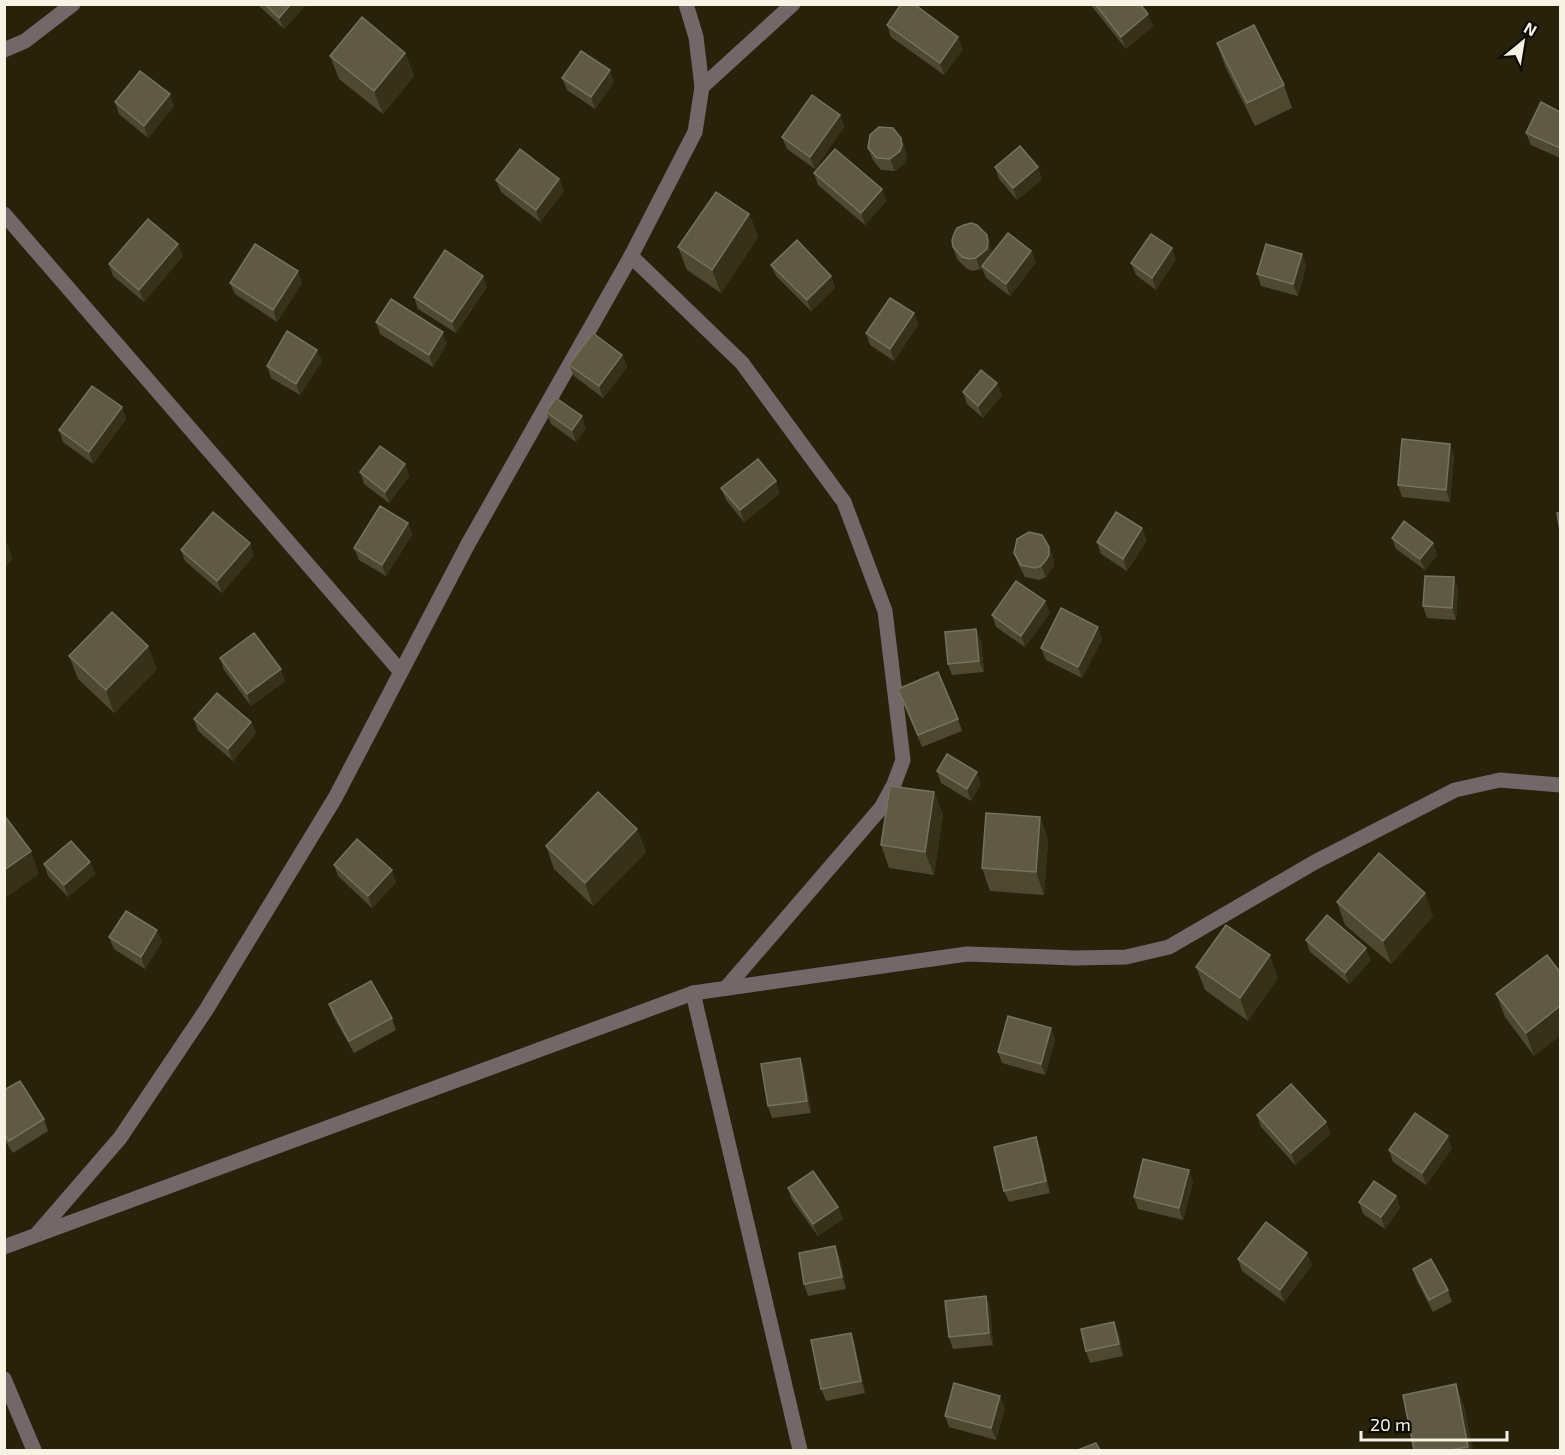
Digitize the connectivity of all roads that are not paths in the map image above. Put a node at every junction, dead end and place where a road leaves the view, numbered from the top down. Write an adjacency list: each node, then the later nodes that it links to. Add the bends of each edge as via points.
1 (73, 4): 4 (street, via 25,41)
2 (686, 4): 5 (street, via 696,37)
3 (793, 4): 5 (street)
4 (4, 50)
5 (702, 87): 7 (street, via 695,132)
6 (4, 214): 8 (street)
7 (631, 256): 8 (street, via 468,544); 10 (street, via 742,363 844,502 885,611 903,760 894,783 881,807)
8 (401, 672): 12 (street, via 335,798 206,1010 120,1138)
9 (1560, 785): 10 (street, via 1500,780 1455,790 1315,862 1169,947 1126,957 967,954)
10 (726, 988): 11 (street)
11 (693, 993): 12 (street); 16 (street)
12 (35, 1236): 13 (street)
13 (4, 1247)
14 (4, 1379): 15 (street)
15 (34, 1450)
16 (800, 1450)

